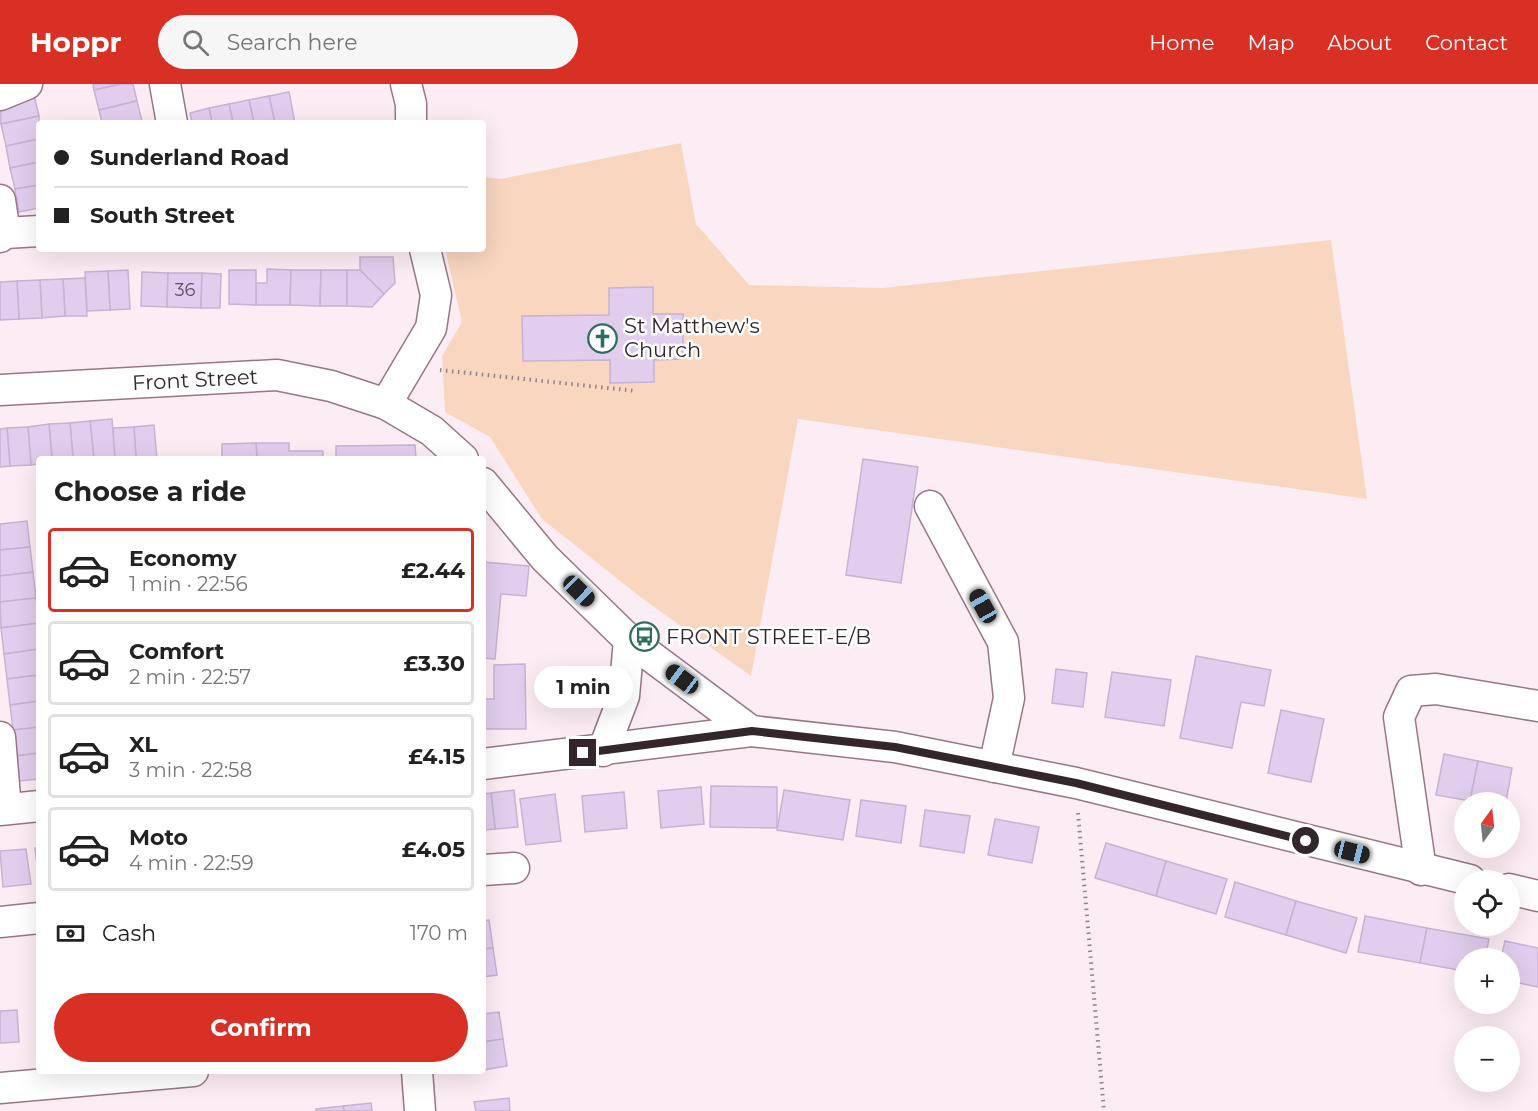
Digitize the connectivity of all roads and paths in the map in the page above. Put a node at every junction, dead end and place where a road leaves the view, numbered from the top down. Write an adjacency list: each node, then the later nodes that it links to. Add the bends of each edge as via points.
1 (27, 84): 3 (street)
2 (165, 84): 4 (street)
3 (0, 95)
4 (171, 120)
5 (0, 200): 7 (street)
6 (36, 231): 7 (street)
7 (2, 235)
8 (426, 252): 9 (street, via 436,295 431,327)
9 (409, 367): 11 (path); 12 (street)
10 (0, 390): 12 (street, Front Street, via 277,375 331,386)
11 (636, 391)
12 (386, 404): 13 (street, Front Street, via 432,431)
13 (457, 456)
14 (486, 487): 16 (street, via 545,558)
15 (930, 506): 22 (street, via 1003,642 1009,698)
16 (629, 640): 18 (street); 20 (street, via 624,696)
17 (1538, 706): 28 (street, via 1436,689 1411,691 1400,717)
18 (752, 731): 20 (street); 22 (street, via 895,747)
19 (0, 737): 25 (street)
20 (603, 751): 21 (street)
21 (486, 764)
22 (994, 767): 23 (street)
23 (1076, 783): 28 (street); 38 (path)
24 (36, 806): 25 (street)
25 (3, 810)
26 (514, 868): 27 (street)
27 (486, 870)
28 (1421, 870): 29 (street)
29 (1454, 877)
30 (1520, 892): 31 (street)
31 (1538, 896)
32 (36, 918): 33 (street)
33 (0, 922)
34 (159, 1074): 36 (street)
35 (417, 1074): 37 (street)
36 (0, 1088)
37 (420, 1111)
38 (1104, 1111)

